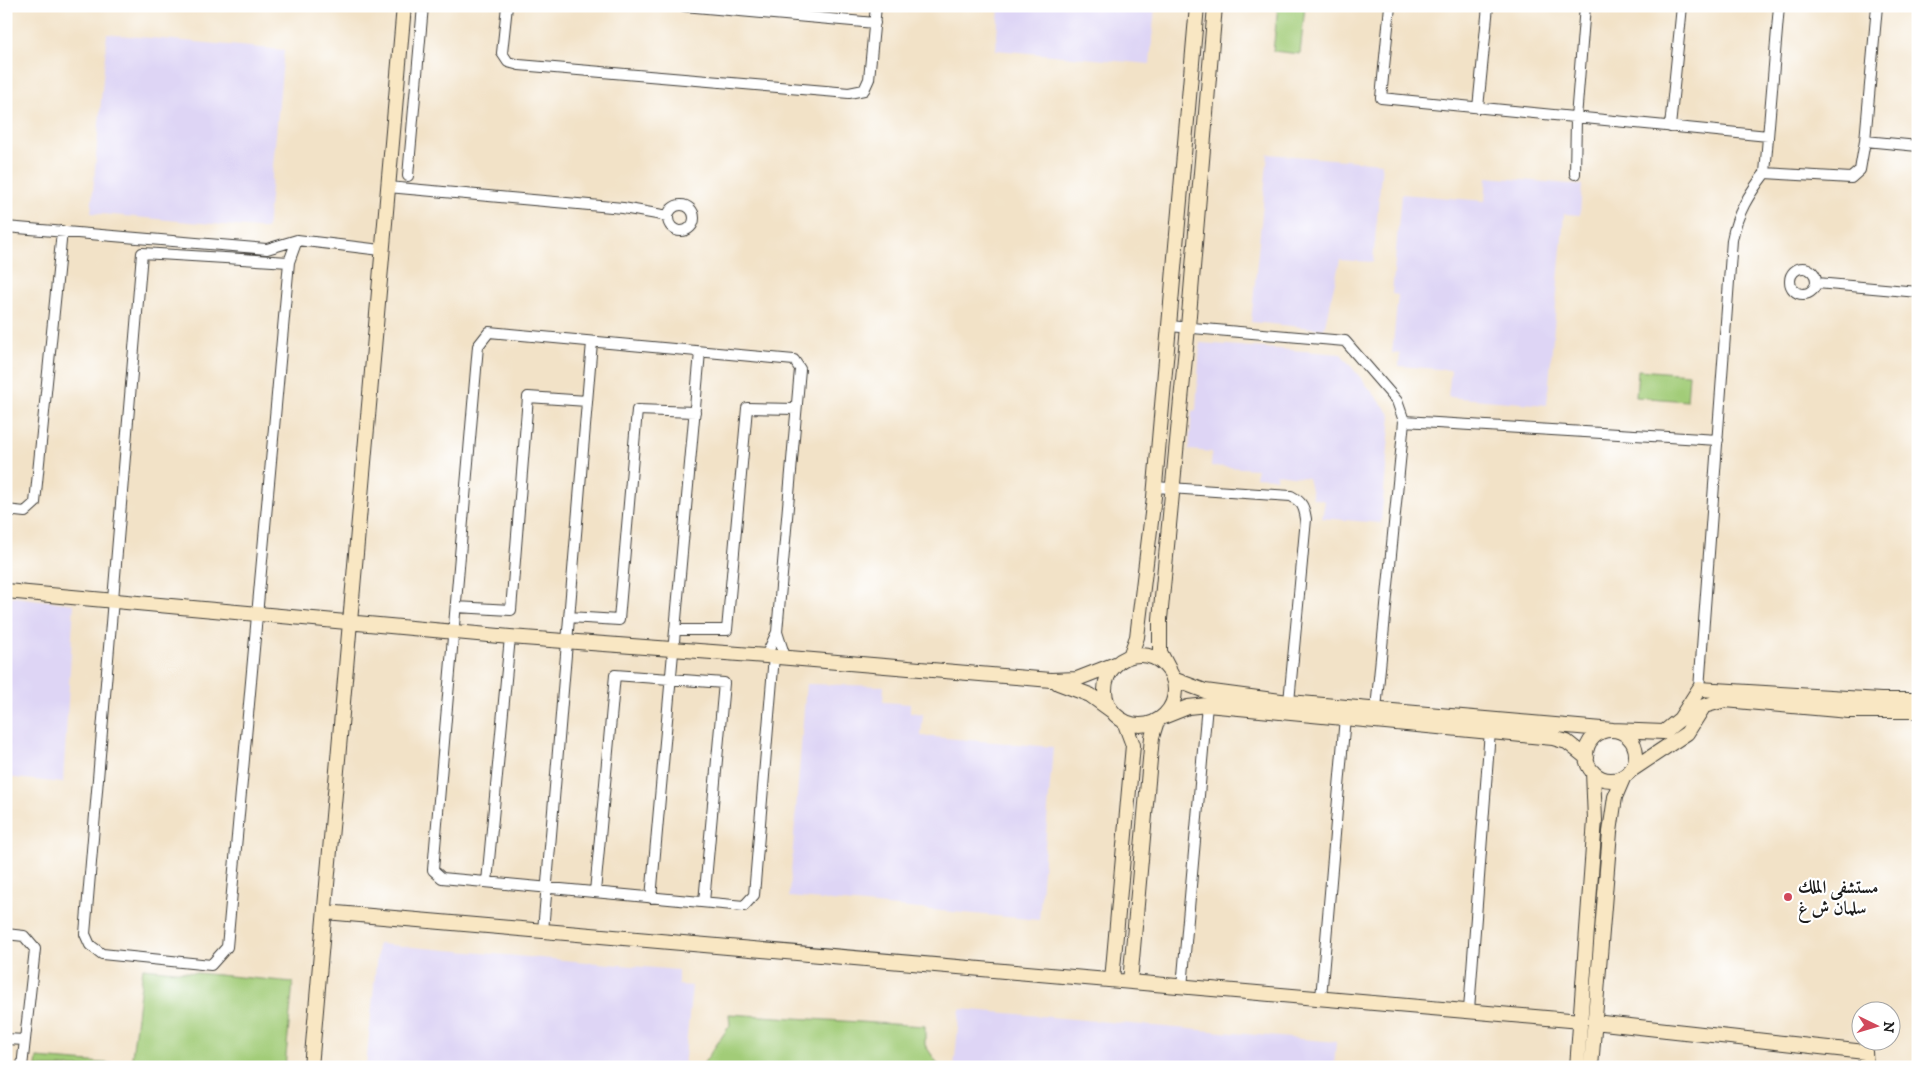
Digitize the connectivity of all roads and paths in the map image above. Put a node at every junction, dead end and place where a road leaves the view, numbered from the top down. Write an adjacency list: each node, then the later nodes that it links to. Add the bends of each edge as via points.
1 (404, 6): 26 (street)
2 (423, 6): 25 (street)
3 (507, 6): 16 (street, via 502,53 508,62 519,65 849,93 864,90 870,79)
4 (684, 6): 14 (street)
5 (876, 6): 16 (street)
6 (1197, 6): 37 (street)
7 (1215, 6): 38 (street)
8 (1390, 6): 17 (street, via 1381,98)
9 (1488, 6): 17 (street)
10 (1585, 6): 18 (street)
11 (1682, 6): 19 (street)
12 (1779, 6): 20 (street)
13 (1877, 6): 21 (street)
14 (728, 8): 15 (street)
15 (802, 11): 16 (street)
16 (875, 23)
17 (1478, 108): 18 (street)
18 (1576, 118): 19 (street); 24 (street)
19 (1670, 127): 20 (street)
20 (1768, 136): 23 (street)
21 (1865, 141): 22 (street); 23 (street, via 1860,170 1851,178)
22 (1918, 146)
23 (1765, 172): 45 (street, via 1741,208 1732,240)
24 (1574, 174)
25 (408, 176)
26 (388, 187): 27 (street, via 623,208); 32 (street)
27 (668, 216)
28 (6, 227): 29 (street)
29 (62, 231): 30 (street); 48 (street, via 36,503 25,512)
30 (132, 238): 31 (street, via 267,249); 33 (street)
31 (297, 240): 32 (street); 34 (street)
32 (381, 250): 54 (street)
33 (142, 253): 34 (street); 50 (street)
34 (289, 262): 52 (street)
35 (1817, 283): 36 (street)
36 (1918, 292)
37 (1169, 326): 38 (street); 46 (street)
38 (1188, 328): 44 (street, via 1345,341 1397,401); 47 (street)
39 (592, 342): 40 (street); 41 (street); 51 (street, via 490,332 478,346)
40 (700, 352): 42 (street, via 794,360 800,369); 43 (street)
41 (587, 401): 51 (street, via 528,397 511,610); 53 (street)
42 (796, 409): 55 (street, via 748,408 726,630); 57 (street)
43 (695, 412): 53 (street, via 637,410 619,620); 55 (street)
44 (1404, 421): 45 (street); 70 (street)
45 (1718, 440): 66 (street)
46 (1154, 487): 47 (street); 62 (street, via 1137,637)
47 (1173, 488): 63 (street, via 1160,619 1160,652); 68 (street, via 1291,496 1305,508)
48 (6, 510)
49 (6, 591): 50 (street)
50 (113, 600): 52 (street); 52 (street, via 85,934 90,945 102,954 211,965 227,947)
51 (456, 607): 56 (street)
52 (258, 614): 54 (street)
53 (569, 617): 59 (street)
54 (349, 622): 56 (street); 86 (street)
55 (675, 630): 60 (street)
56 (454, 632): 58 (street); 81 (street, via 434,870 442,878)
57 (777, 632): 61 (street); 61 (street)
58 (510, 638): 59 (street); 81 (street)
59 (568, 640): 60 (street); 82 (street)
60 (674, 650): 61 (street); 64 (street)
61 (775, 656): 65 (street); 85 (street, via 754,895 744,906)
62 (1124, 660): 63 (street, via 1151,657); 65 (street, via 1078,679); 71 (street, via 1106,681 1107,702)
63 (1171, 674): 68 (street, via 1205,691); 74 (street, via 1174,700)
64 (671, 679): 83 (street, via 615,675); 84 (street); 85 (street, via 724,683)
65 (1051, 680): 71 (street, via 1090,695)
66 (1699, 689): 67 (street); 76 (street, via 1680,719 1664,732)
67 (1918, 700)
68 (1289, 702): 70 (street)
69 (1207, 705): 73 (street); 74 (street, via 1188,707); 91 (street)
70 (1376, 709): 76 (street)
71 (1112, 711): 75 (street)
72 (1918, 711): 80 (street, via 1849,711 1726,700 1704,706 1687,733)
73 (1345, 717): 77 (street); 92 (street)
74 (1160, 719): 75 (street, via 1142,725); 90 (street, via 1152,737)
75 (1124, 721): 89 (street, via 1133,745)
76 (1613, 730): 78 (street, via 1593,738); 80 (street, via 1621,732 1632,742 1636,757)
77 (1490, 731): 78 (street, via 1566,742); 93 (street)
78 (1586, 758): 79 (street)
79 (1594, 772): 80 (street, via 1608,780); 94 (street)
80 (1627, 774): 94 (street, via 1615,797)
81 (486, 882): 82 (street)
82 (547, 888): 83 (street); 87 (street)
83 (595, 892): 84 (street)
84 (651, 898): 85 (street)
85 (704, 902)
86 (325, 912): 87 (street); 98 (street)
87 (544, 930): 89 (street)
88 (6, 934): 96 (street, via 24,936 35,949)
89 (1112, 980): 90 (street)
90 (1130, 982): 91 (street)
91 (1182, 987): 92 (street)
92 (1321, 998): 93 (street)
93 (1469, 1010): 94 (street)
94 (1588, 1021): 99 (street); 100 (street); 101 (street, via 1864,1052)
95 (6, 1039): 96 (street)
96 (25, 1040): 97 (street)
97 (22, 1067)
98 (311, 1067)
99 (1577, 1067)
100 (1591, 1067)
101 (1866, 1067)

